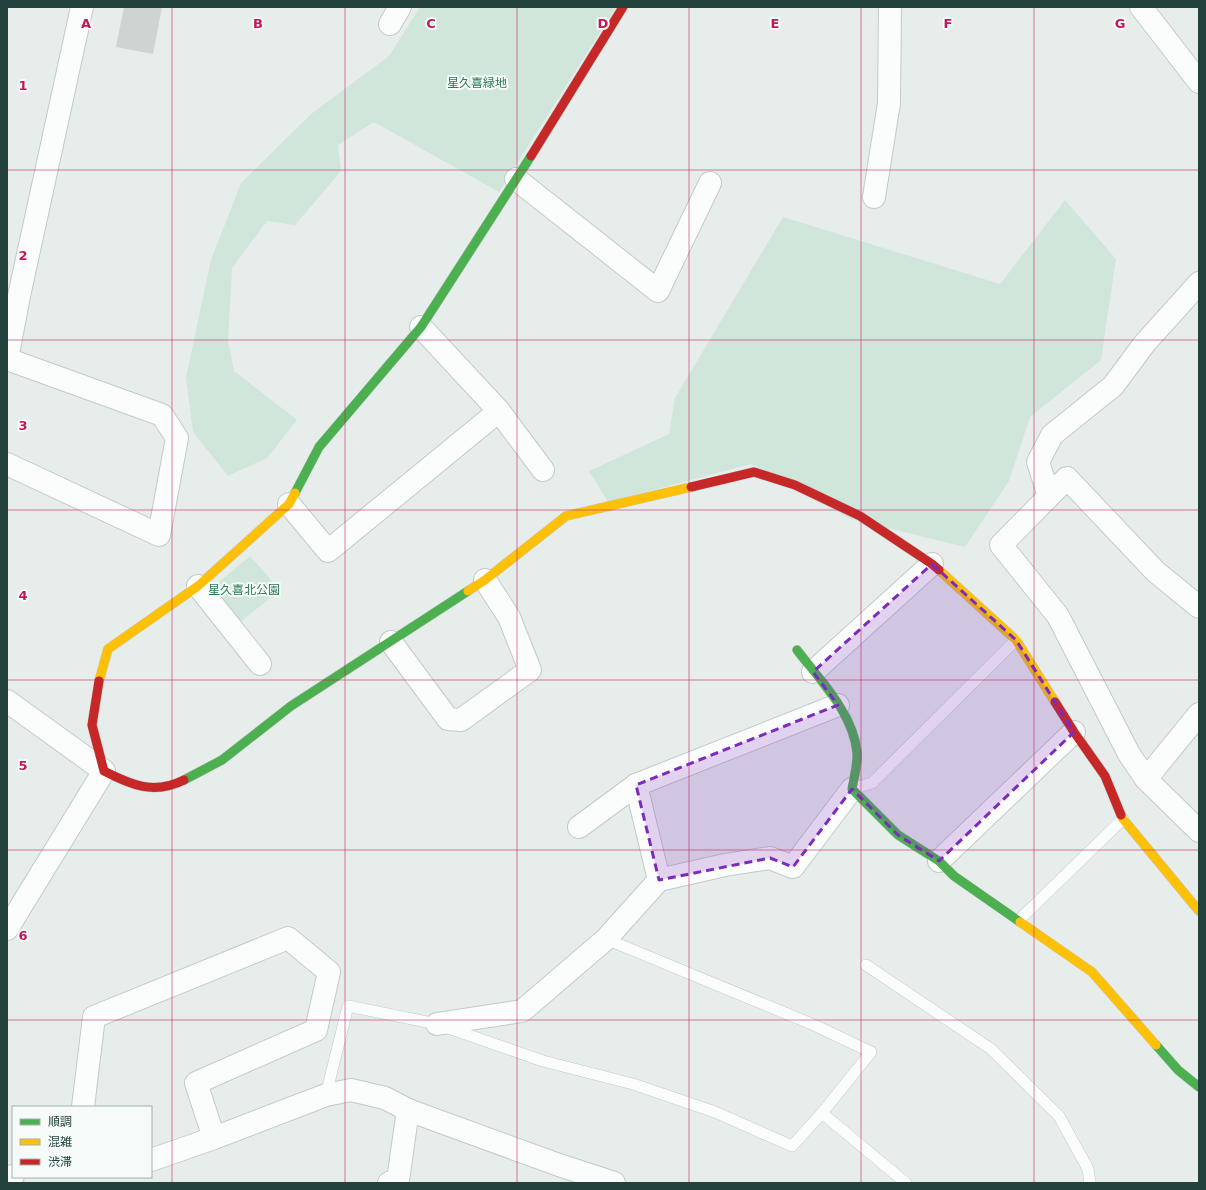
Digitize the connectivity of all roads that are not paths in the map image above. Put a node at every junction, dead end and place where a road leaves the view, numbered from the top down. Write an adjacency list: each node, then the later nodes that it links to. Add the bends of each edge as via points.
1 (82, 7): 11 (street)
2 (623, 7): 6 (street)
3 (890, 7): 8 (street, via 889,103)
4 (1141, 7): 5 (street)
5 (1199, 82)
6 (516, 179): 7 (street, via 658,291); 10 (street)
7 (710, 183)
8 (874, 197)
9 (1199, 283): 15 (street, via 1145,343 1113,386 1052,435 1038,462)
10 (421, 327): 12 (street); 16 (street, via 319,447)
11 (7, 359): 13 (street, via 162,415 177,438 159,535)
12 (499, 411): 14 (street); 16 (street, via 328,551)
13 (7, 464)
14 (543, 470)
15 (1049, 496): 20 (street, via 1067,478 1156,572); 31 (street, via 1001,544 1058,616 1129,754)
16 (289, 504): 19 (street)
17 (932, 564): 18 (street, via 860,516 795,485 754,472 566,516); 21 (street); 25 (street)
18 (485, 580): 22 (street); 22 (street, via 509,617 530,670 460,720 448,719)
19 (198, 586): 24 (street); 30 (street, via 108,649 99,681 92,725)
20 (1199, 607)
21 (1016, 640): 29 (street); 33 (lane, via 872,783)
22 (391, 642): 30 (street, via 291,706 222,760 174,785 149,788 127,783)
23 (797, 650): 25 (street)
24 (260, 664)
25 (813, 672): 27 (street)
26 (7, 701): 30 (street)
27 (838, 705): 32 (street); 33 (street, via 853,733 857,753)
28 (1199, 714): 31 (street)
29 (1074, 732): 34 (street, via 1105,776); 37 (street)
30 (104, 771): 41 (street)
31 (1146, 779): 36 (street)
32 (636, 785): 35 (street); 38 (street)
33 (852, 789): 37 (street, via 898,835); 38 (street, via 793,867 770,858)
34 (1123, 819): 39 (street); 40 (lane)
35 (579, 828)
36 (1199, 831)
37 (938, 860): 40 (street, via 954,876)
38 (659, 880): 42 (street)
39 (1199, 911)
40 (1019, 920): 45 (street, via 1092,972 1178,1070)
41 (7, 929)
42 (606, 939): 44 (street, via 522,1011); 49 (lane, via 814,1025 871,1052)
43 (866, 965): 56 (lane, via 991,1049 1058,1116 1088,1169)
44 (437, 1024): 46 (lane, via 348,1006); 49 (lane, via 543,1061 633,1084 716,1112 792,1146)
45 (1199, 1087)
46 (326, 1095): 48 (street, via 351,1090 385,1098); 50 (street)
47 (83, 1106): 50 (street, via 94,1017 288,938 329,972 316,1030 196,1083)
48 (408, 1110): 52 (street); 53 (street, via 398,1180)
49 (822, 1113): 55 (lane)
50 (214, 1138): 51 (street)
51 (152, 1160)
52 (558, 1174): 54 (street)
53 (389, 1183)
54 (614, 1183)
55 (906, 1183)
56 (1090, 1183)

